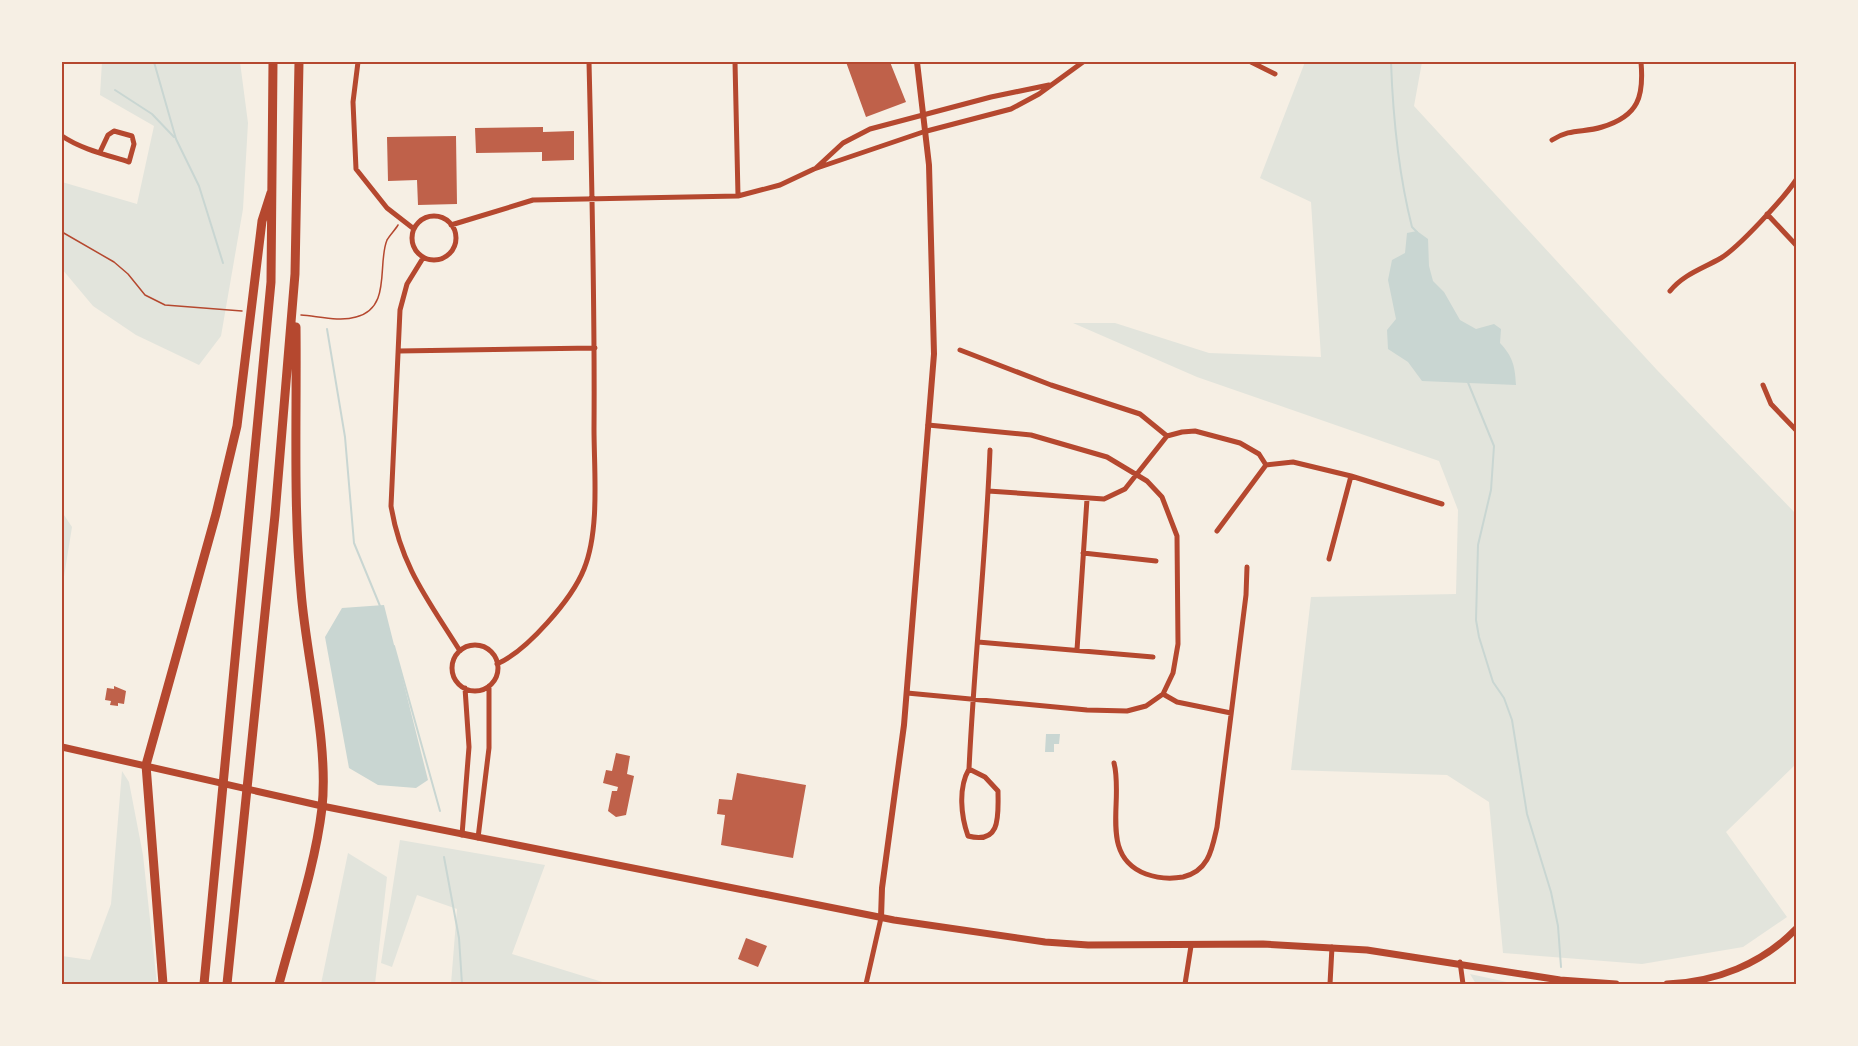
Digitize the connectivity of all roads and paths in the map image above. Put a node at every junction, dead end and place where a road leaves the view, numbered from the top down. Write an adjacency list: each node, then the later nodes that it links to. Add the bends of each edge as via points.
1 (273, 62): 19 (highway)
2 (299, 62): 29 (highway)
3 (358, 62): 23 (street, via 353,102 356,169 387,208)
4 (590, 62): 21 (street)
5 (735, 62): 20 (street)
6 (917, 62): 12 (street)
7 (1083, 62): 11 (street)
8 (1251, 62): 10 (street)
9 (1641, 62): 15 (street, via 1644,89 1629,114 1602,127 1567,131)
10 (1275, 74)
11 (1053, 84): 12 (street); 13 (street, via 1011,109)
12 (923, 115): 13 (street); 17 (street, via 870,129 843,143)
13 (923, 132): 17 (street); 37 (street, via 929,165 934,354)
14 (62, 135): 16 (street)
15 (1552, 140)
16 (100, 152): 16 (street, via 129,162 132,136 114,131)
17 (814, 169): 20 (street, via 780,185)
18 (1797, 180): 22 (street)
19 (273, 185): 65 (highway, via 262,220 237,426); 76 (highway, via 267,332)
20 (738, 196): 21 (street)
21 (592, 198): 24 (street, via 533,200); 33 (street)
22 (1767, 214): 27 (street); 30 (street, via 1723,257 1680,278)
23 (403, 220): 25 (street); 32 (path, via 387,241 384,277 374,304 358,317)
24 (451, 225): 25 (street, via 431,216); 28 (street, via 456,239 451,253 438,260)
25 (414, 229): 28 (street, via 414,248)
26 (62, 232): 31 (path, via 114,262 153,302)
27 (1797, 245)
28 (423, 258): 35 (street, via 407,284 400,310)
29 (295, 274): 67 (highway, via 297,526 322,763); 77 (highway, via 277,494)
30 (1670, 291)
31 (209, 309)
32 (346, 318)
33 (595, 348): 35 (street); 56 (street, via 594,514 585,567 574,589 548,620 516,654)
34 (960, 350): 39 (street, via 1068,392 1140,414)
35 (399, 351): 54 (street, via 390,482 395,530 408,567)
36 (1763, 385): 38 (street, via 1772,404)
37 (928, 425): 42 (street, via 1030,435 1107,457); 59 (street)
38 (1797, 430)
39 (1167, 436): 41 (street, via 1196,431 1240,443 1259,454); 42 (street)
40 (990, 450): 44 (street)
41 (1266, 465): 43 (street, via 1293,462); 47 (street)
42 (1136, 472): 45 (street, via 1125,489 1104,500); 60 (street, via 1162,497 1177,536 1177,653)
43 (1351, 476): 46 (street); 49 (street)
44 (988, 491): 45 (street); 52 (street)
45 (1087, 499): 48 (street)
46 (1442, 504)
47 (1217, 531)
48 (1083, 553): 50 (street); 53 (street)
49 (1329, 559)
50 (1156, 561)
51 (1247, 567): 62 (street)
52 (978, 642): 53 (street); 61 (street)
53 (1077, 650): 55 (street)
54 (460, 651): 56 (street, via 479,646 493,654); 58 (street, via 452,669 457,682)
55 (1153, 657)
56 (497, 664): 57 (street)
57 (489, 686): 58 (street, via 480,690); 69 (street, via 489,748)
58 (465, 688): 68 (street, via 469,747)
59 (907, 693): 61 (street); 70 (street)
60 (1163, 694): 61 (street, via 1146,706 1113,711); 62 (street, via 1177,702)
61 (972, 698): 66 (street)
62 (1231, 713): 64 (street, via 1211,855 1204,867 1184,876 1156,877 1133,869 1120,855)
63 (62, 747): 65 (main road)
64 (1114, 763)
65 (146, 765): 67 (main road); 75 (highway)
66 (969, 769): 66 (street, via 964,778 962,819 968,836 988,837 995,829 998,790)
67 (322, 806): 68 (main road); 78 (highway, via 316,844)
68 (462, 835): 69 (main road)
69 (478, 838): 70 (main road)
70 (881, 918): 72 (main road, via 1045,942); 79 (street)
71 (1797, 929): 84 (main road, via 1768,953 1736,970 1703,980)
72 (1191, 946): 73 (main road); 80 (street)
73 (1332, 947): 74 (main road); 81 (street)
74 (1460, 962): 82 (street); 83 (main road, via 1560,980)
75 (163, 984)
76 (204, 984)
77 (227, 984)
78 (279, 984)
79 (866, 984)
80 (1185, 984)
81 (1330, 984)
82 (1463, 984)
83 (1616, 984)
84 (1667, 984)

